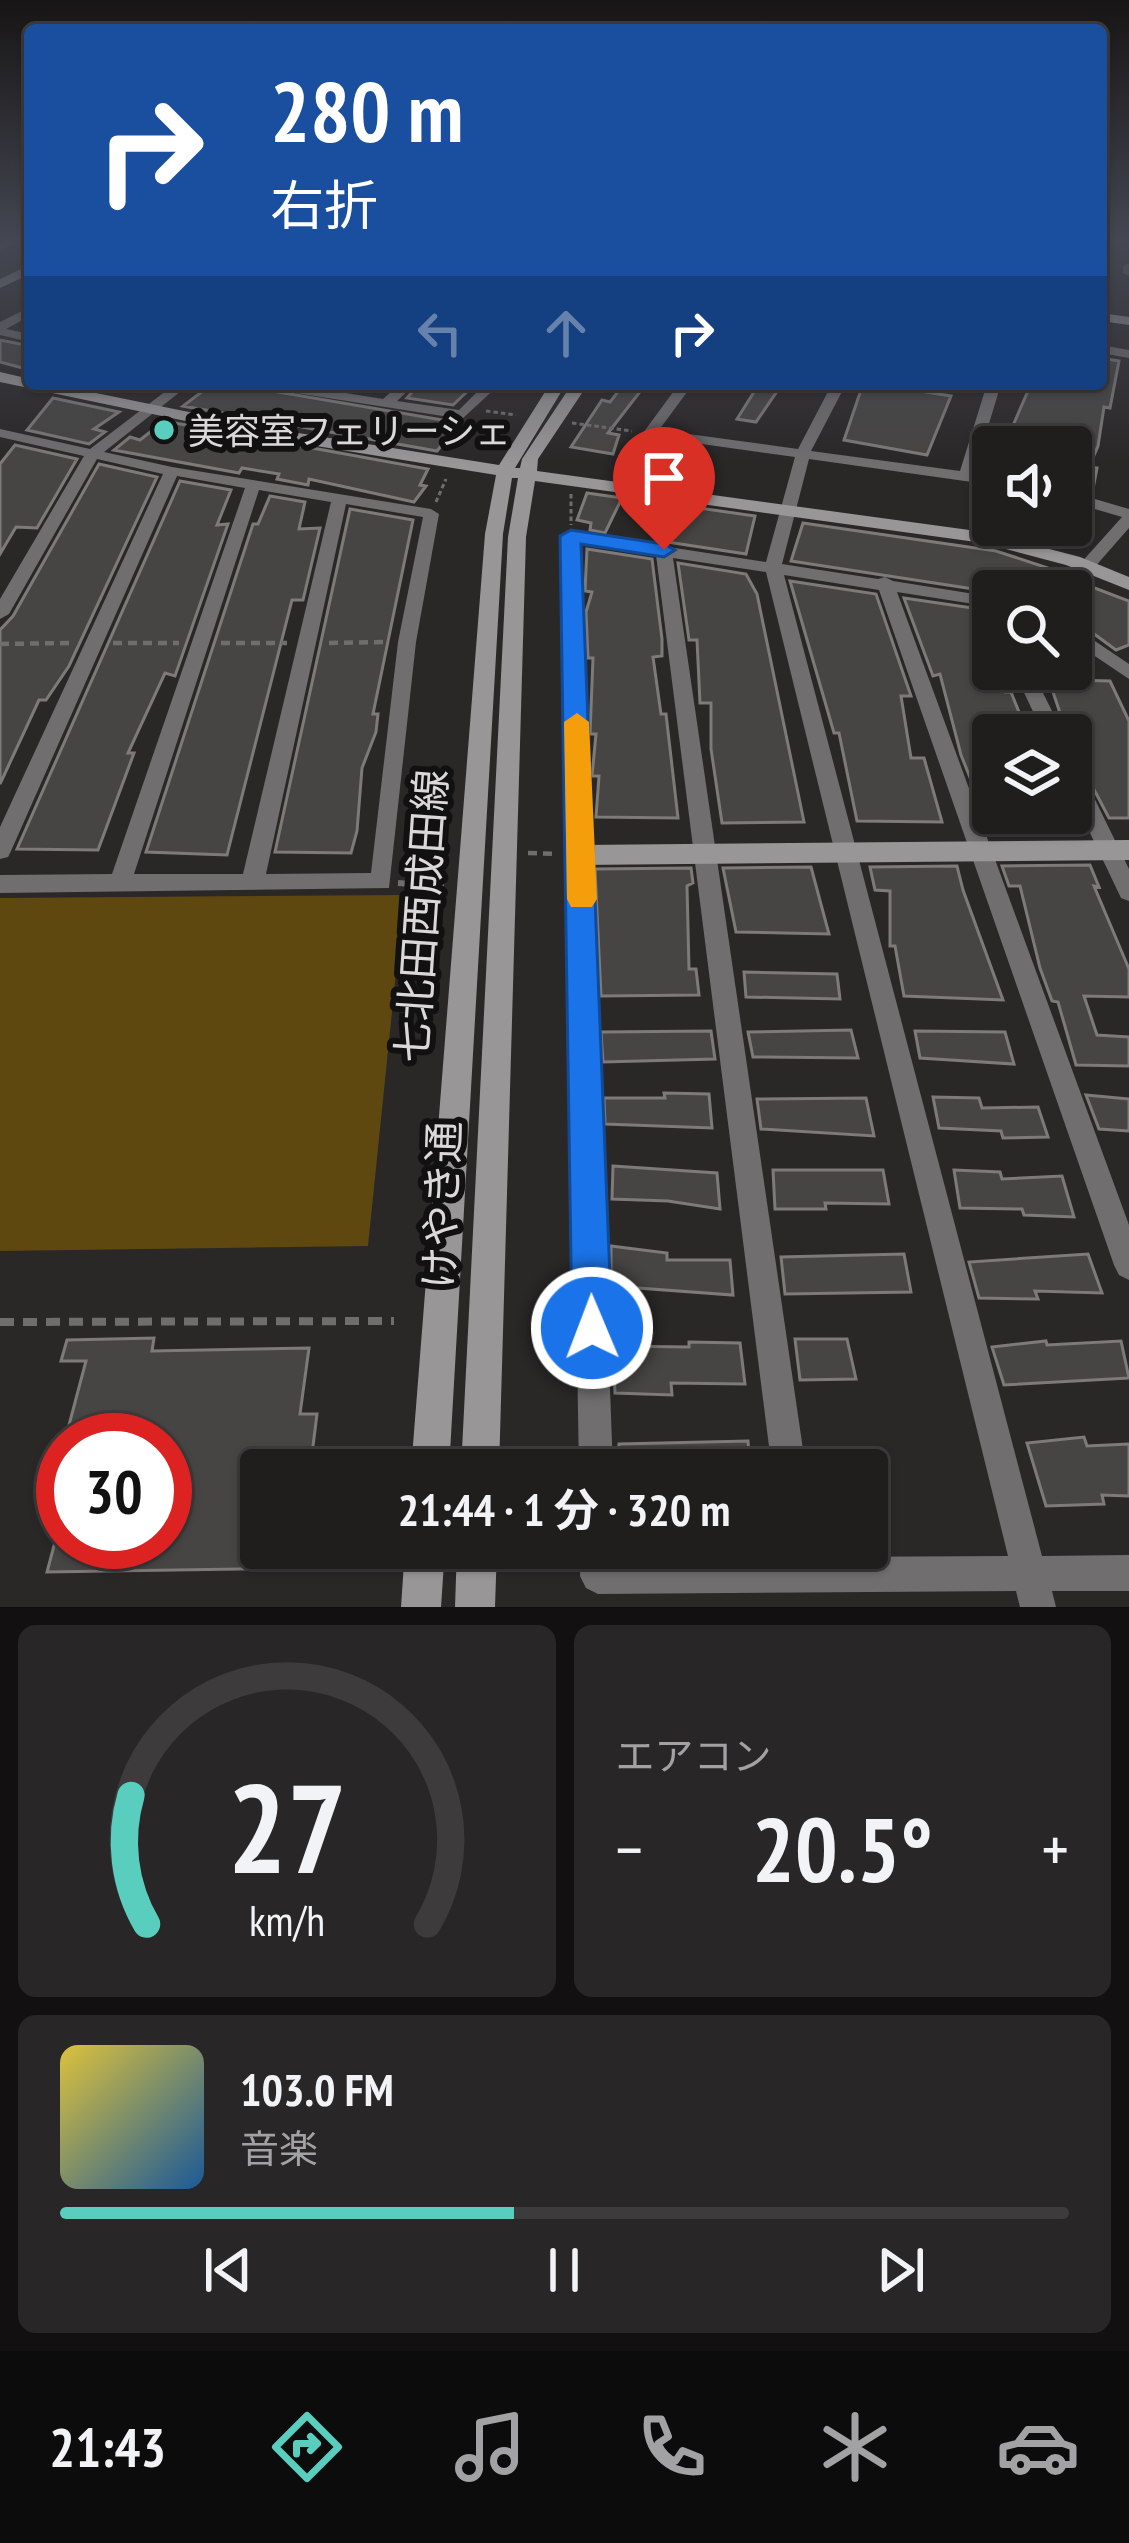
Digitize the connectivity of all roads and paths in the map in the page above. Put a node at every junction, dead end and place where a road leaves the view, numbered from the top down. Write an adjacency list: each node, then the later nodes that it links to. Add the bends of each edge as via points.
1 (56, 390): 13 (street)
2 (175, 390): 13 (street)
3 (325, 390): 11 (street)
4 (401, 390): 11 (street)
5 (488, 390): 12 (street)
6 (555, 390): 23 (street, 七北田西成田線)
7 (576, 390): 23 (street, けやき通)
8 (682, 390): 16 (street)
9 (836, 390): 19 (street)
10 (992, 390): 24 (street)
11 (385, 404): 12 (street, via 462,415)
12 (468, 408): 14 (path)
13 (146, 412): 20 (street); 23 (street)
14 (518, 416)
15 (568, 422): 16 (path)
16 (650, 433): 19 (street)
17 (6, 435): 18 (street); 20 (street)
18 (0, 453)
19 (803, 453): 24 (street); 30 (street)
20 (92, 454): 22 (street); 40 (street)
21 (451, 469): 31 (path)
22 (172, 471): 26 (street); 45 (street)
23 (515, 471): 30 (street); 60 (street, 七北田西成田線, via 494,534); 61 (street, けやき通)
24 (966, 474): 25 (street)
25 (972, 475)
26 (253, 485): 28 (street); 52 (street)
27 (572, 485): 33 (path)
28 (339, 500): 31 (street); 51 (street)
29 (1092, 504): 32 (street)
30 (788, 509): 35 (street, via 984,538); 36 (street)
31 (431, 514): 53 (street, via 407,642)
32 (1129, 516): 35 (street)
33 (571, 536): 34 (street); 50 (street)
34 (664, 550): 36 (street); 49 (street)
35 (1087, 565): 38 (street)
36 (772, 566): 37 (street); 47 (street)
37 (885, 582): 39 (street); 46 (street)
38 (1129, 584)
39 (972, 598)
40 (0, 614)
41 (1092, 646): 42 (street)
42 (1129, 673)
43 (1092, 806): 44 (street)
44 (1119, 850): 46 (street); 56 (street)
45 (0, 851)
46 (981, 851): 47 (street); 57 (street)
47 (849, 852): 49 (street); 70 (street)
48 (528, 853): 50 (path)
49 (705, 854): 50 (street); 63 (street)
50 (581, 855): 62 (street)
51 (254, 880): 52 (street); 53 (street)
52 (120, 883): 54 (street)
53 (381, 883): 55 (path)
54 (0, 884)
55 (445, 886)
56 (1129, 892)
57 (1129, 1265)
58 (394, 1321): 59 (path)
59 (0, 1322)
60 (431, 1449)
61 (481, 1449)
62 (595, 1449)
63 (786, 1449)
64 (424, 1569): 71 (street)
65 (476, 1569): 72 (street)
66 (598, 1569): 67 (street, via 598,1576)
67 (693, 1569)
68 (865, 1569): 70 (street)
69 (1129, 1573): 70 (street)
70 (1034, 1590)
71 (421, 1607)
72 (475, 1607)

